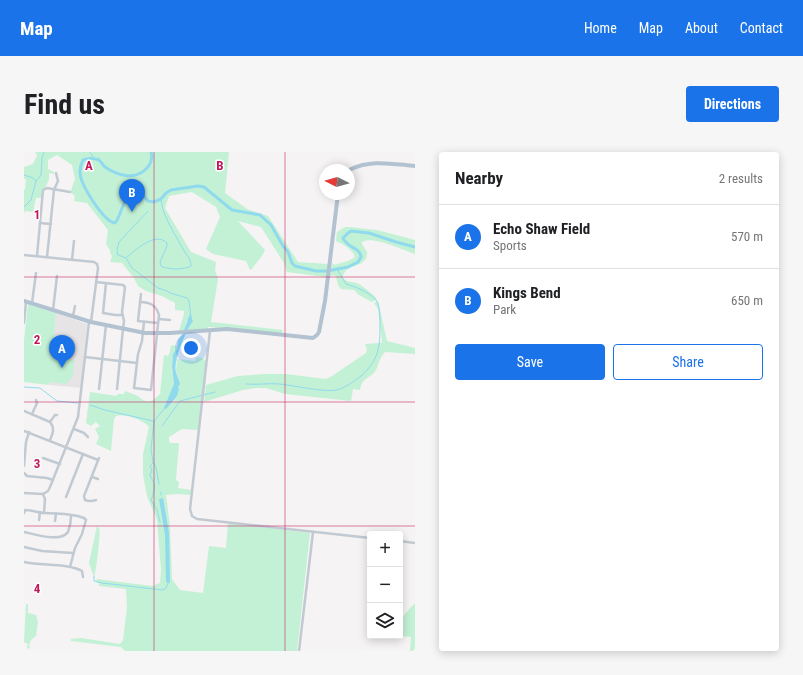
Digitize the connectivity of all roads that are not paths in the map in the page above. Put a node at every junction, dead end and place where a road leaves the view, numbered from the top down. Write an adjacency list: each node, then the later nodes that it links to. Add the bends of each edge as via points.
1 (415, 166): 2 (main road, via 374,163)
2 (355, 168)
3 (56, 173): 4 (street, via 58,181)
4 (54, 190): 5 (street); 7 (street, via 44,189); 8 (street)
5 (70, 192)
6 (337, 200): 34 (main road, via 325,301 316,336 312,338 227,329)
7 (40, 223): 8 (street); 11 (street)
8 (51, 224): 12 (street)
9 (74, 241): 13 (street)
10 (24, 255): 11 (street)
11 (37, 256): 12 (street)
12 (47, 257): 13 (street)
13 (72, 260): 16 (street, via 97,264)
14 (36, 273): 21 (street)
15 (57, 276): 23 (street)
16 (96, 282): 17 (street); 28 (street)
17 (106, 283): 24 (street, via 124,286); 24 (street, via 104,314)
18 (141, 294): 20 (street)
19 (25, 301): 21 (main road); 30 (street)
20 (140, 302): 26 (street, via 154,306); 29 (street, via 138,321)
21 (32, 303): 23 (main road)
22 (75, 306): 25 (street)
23 (53, 310): 25 (main road)
24 (122, 315): 33 (street)
25 (73, 317): 28 (main road)
26 (159, 319): 27 (street); 31 (street)
27 (170, 320)
28 (90, 322): 32 (main road); 37 (street)
29 (144, 322): 31 (street); 35 (street)
30 (24, 323)
31 (158, 323): 36 (street)
32 (106, 325): 33 (main road); 38 (street)
33 (123, 329): 35 (main road); 39 (street)
34 (210, 330): 36 (main road); 74 (street, via 190,509 192,516 197,519)
35 (143, 333): 36 (main road); 40 (street)
36 (157, 334): 40 (street, via 151,390 134,388)
37 (85, 357): 38 (street); 48 (street, via 79,415)
38 (102, 359): 39 (street); 41 (street)
39 (120, 361): 40 (street); 42 (street)
40 (137, 363)
41 (99, 389)
42 (117, 389)
43 (36, 400): 45 (street)
44 (24, 411): 45 (street)
45 (32, 414): 47 (street)
46 (57, 415): 47 (street)
47 (50, 422): 52 (street, via 54,429)
48 (74, 429): 51 (street); 53 (street)
49 (24, 431): 50 (street)
50 (29, 432): 52 (street); 57 (street)
51 (88, 437)
52 (50, 440): 53 (street)
53 (67, 447): 54 (street); 56 (street)
54 (83, 454): 59 (street, via 99,459); 64 (street)
55 (43, 458): 56 (street)
56 (60, 464): 61 (street)
57 (24, 466)
58 (24, 473): 61 (street, via 27,476)
59 (92, 477): 60 (street); 65 (street, via 85,493 85,500)
60 (98, 479)
61 (53, 480): 63 (street, via 48,491)
62 (24, 493): 63 (street)
63 (43, 494): 68 (street)
64 (66, 498)
65 (96, 500)
66 (24, 511): 67 (street)
67 (40, 512): 68 (street); 71 (street)
68 (44, 513): 69 (street)
69 (56, 513): 70 (street); 72 (street)
70 (71, 516): 73 (street, via 69,529 62,536); 79 (street, via 82,516 86,520)
71 (39, 520)
72 (55, 521)
73 (24, 532)
74 (313, 532): 75 (street); 83 (street)
75 (367, 538)
76 (403, 541): 77 (street)
77 (415, 543)
78 (24, 547): 79 (street, via 42,551)
79 (74, 552): 81 (street)
80 (24, 562): 81 (street)
81 (70, 567): 82 (street, via 82,571)
82 (83, 577)
83 (299, 651)

